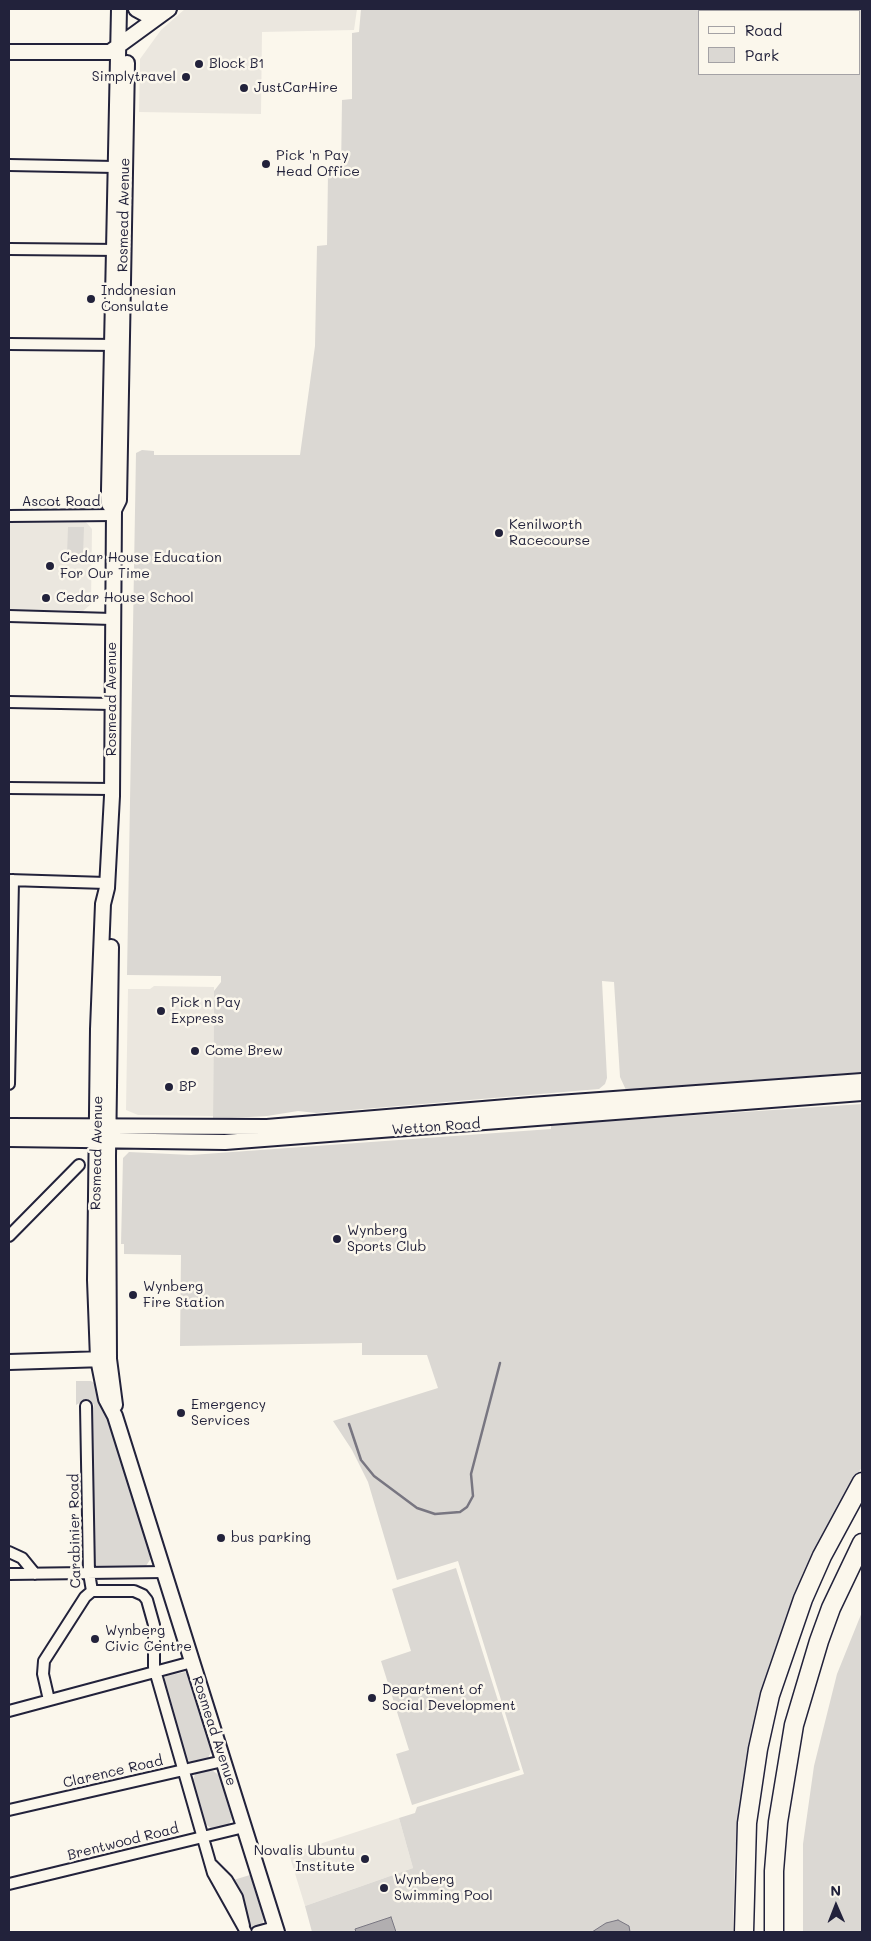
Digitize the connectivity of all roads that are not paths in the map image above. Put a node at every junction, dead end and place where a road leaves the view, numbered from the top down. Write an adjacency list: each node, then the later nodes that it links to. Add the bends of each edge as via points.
1 (119, 9): 5 (main road, Rosmead Avenue)
2 (128, 9): 5 (main road, Rosmead Avenue)
3 (136, 9): 4 (main road, via 147,15)
4 (167, 11): 5 (main road)
5 (122, 45): 6 (main road, via 107,53); 8 (main road, Rosmead Avenue); 10 (main road, Rosmead Avenue)
6 (9, 52)
7 (9, 165): 8 (street)
8 (114, 167): 10 (main road, Rosmead Avenue)
9 (9, 249): 10 (street)
10 (118, 250): 12 (main road, Rosmead Avenue)
11 (9, 344): 12 (street)
12 (116, 345): 13 (main road, Rosmead Avenue, via 109,499)
13 (114, 513): 14 (street, Ascot Road); 16 (main road, Rosmead Avenue)
14 (9, 516)
15 (9, 616): 16 (street)
16 (112, 619): 18 (main road, Rosmead Avenue)
17 (9, 702): 18 (street)
18 (112, 704): 20 (main road, Rosmead Avenue)
19 (9, 788): 20 (street)
20 (112, 789): 22 (main road, Rosmead Avenue)
21 (11, 880): 22 (street); 23 (street)
22 (106, 886): 28 (main road, Rosmead Avenue, via 103,904)
23 (10, 990): 25 (street)
24 (862, 1081): 28 (main road, Wetton Road, via 267,1127)
25 (9, 1084)
26 (862, 1094): 28 (main road, Wetton Road, via 225,1142)
27 (9, 1126): 28 (main road, Wetton Road)
28 (103, 1134): 29 (main road, Wetton Road); 32 (main road, Rosmead Avenue, via 95,1280)
29 (9, 1139)
30 (79, 1165): 31 (street)
31 (9, 1236)
32 (104, 1359): 33 (main road); 38 (main road, Rosmead Avenue, via 106,1399 115,1416)
33 (9, 1362)
34 (86, 1406): 39 (street, Carabinier Road)
35 (862, 1482): 56 (highway, via 803,1599 770,1695 746,1823)
36 (862, 1543): 57 (highway, via 819,1641 794,1725 778,1822)
37 (9, 1552): 41 (street, via 22,1558)
38 (164, 1572): 39 (street); 43 (main road, Rosmead Avenue)
39 (89, 1573): 41 (street); 42 (street, Carabinier Road)
40 (9, 1574): 41 (street)
41 (35, 1574)
42 (92, 1592): 44 (street, via 134,1591 145,1597 154,1625 152,1662); 45 (street, Carabinier Road, via 85,1597 44,1661 43,1674)
43 (192, 1662): 44 (street); 47 (main road, Rosmead Avenue)
44 (155, 1672): 45 (street); 48 (street)
45 (49, 1700): 46 (street)
46 (9, 1711)
47 (223, 1761): 48 (street, Clarence Road); 50 (main road, Rosmead Avenue)
48 (184, 1770): 49 (street, Clarence Road); 51 (street)
49 (9, 1810)
50 (244, 1827): 51 (street, Brentwood Road); 53 (main road, Rosmead Avenue)
51 (203, 1837): 52 (street, Brentwood Road); 54 (street, via 211,1864 227,1880 237,1897)
52 (9, 1884)
53 (276, 1930): 55 (street)
54 (245, 1931)
55 (257, 1932)
56 (744, 1932)
57 (774, 1932)

